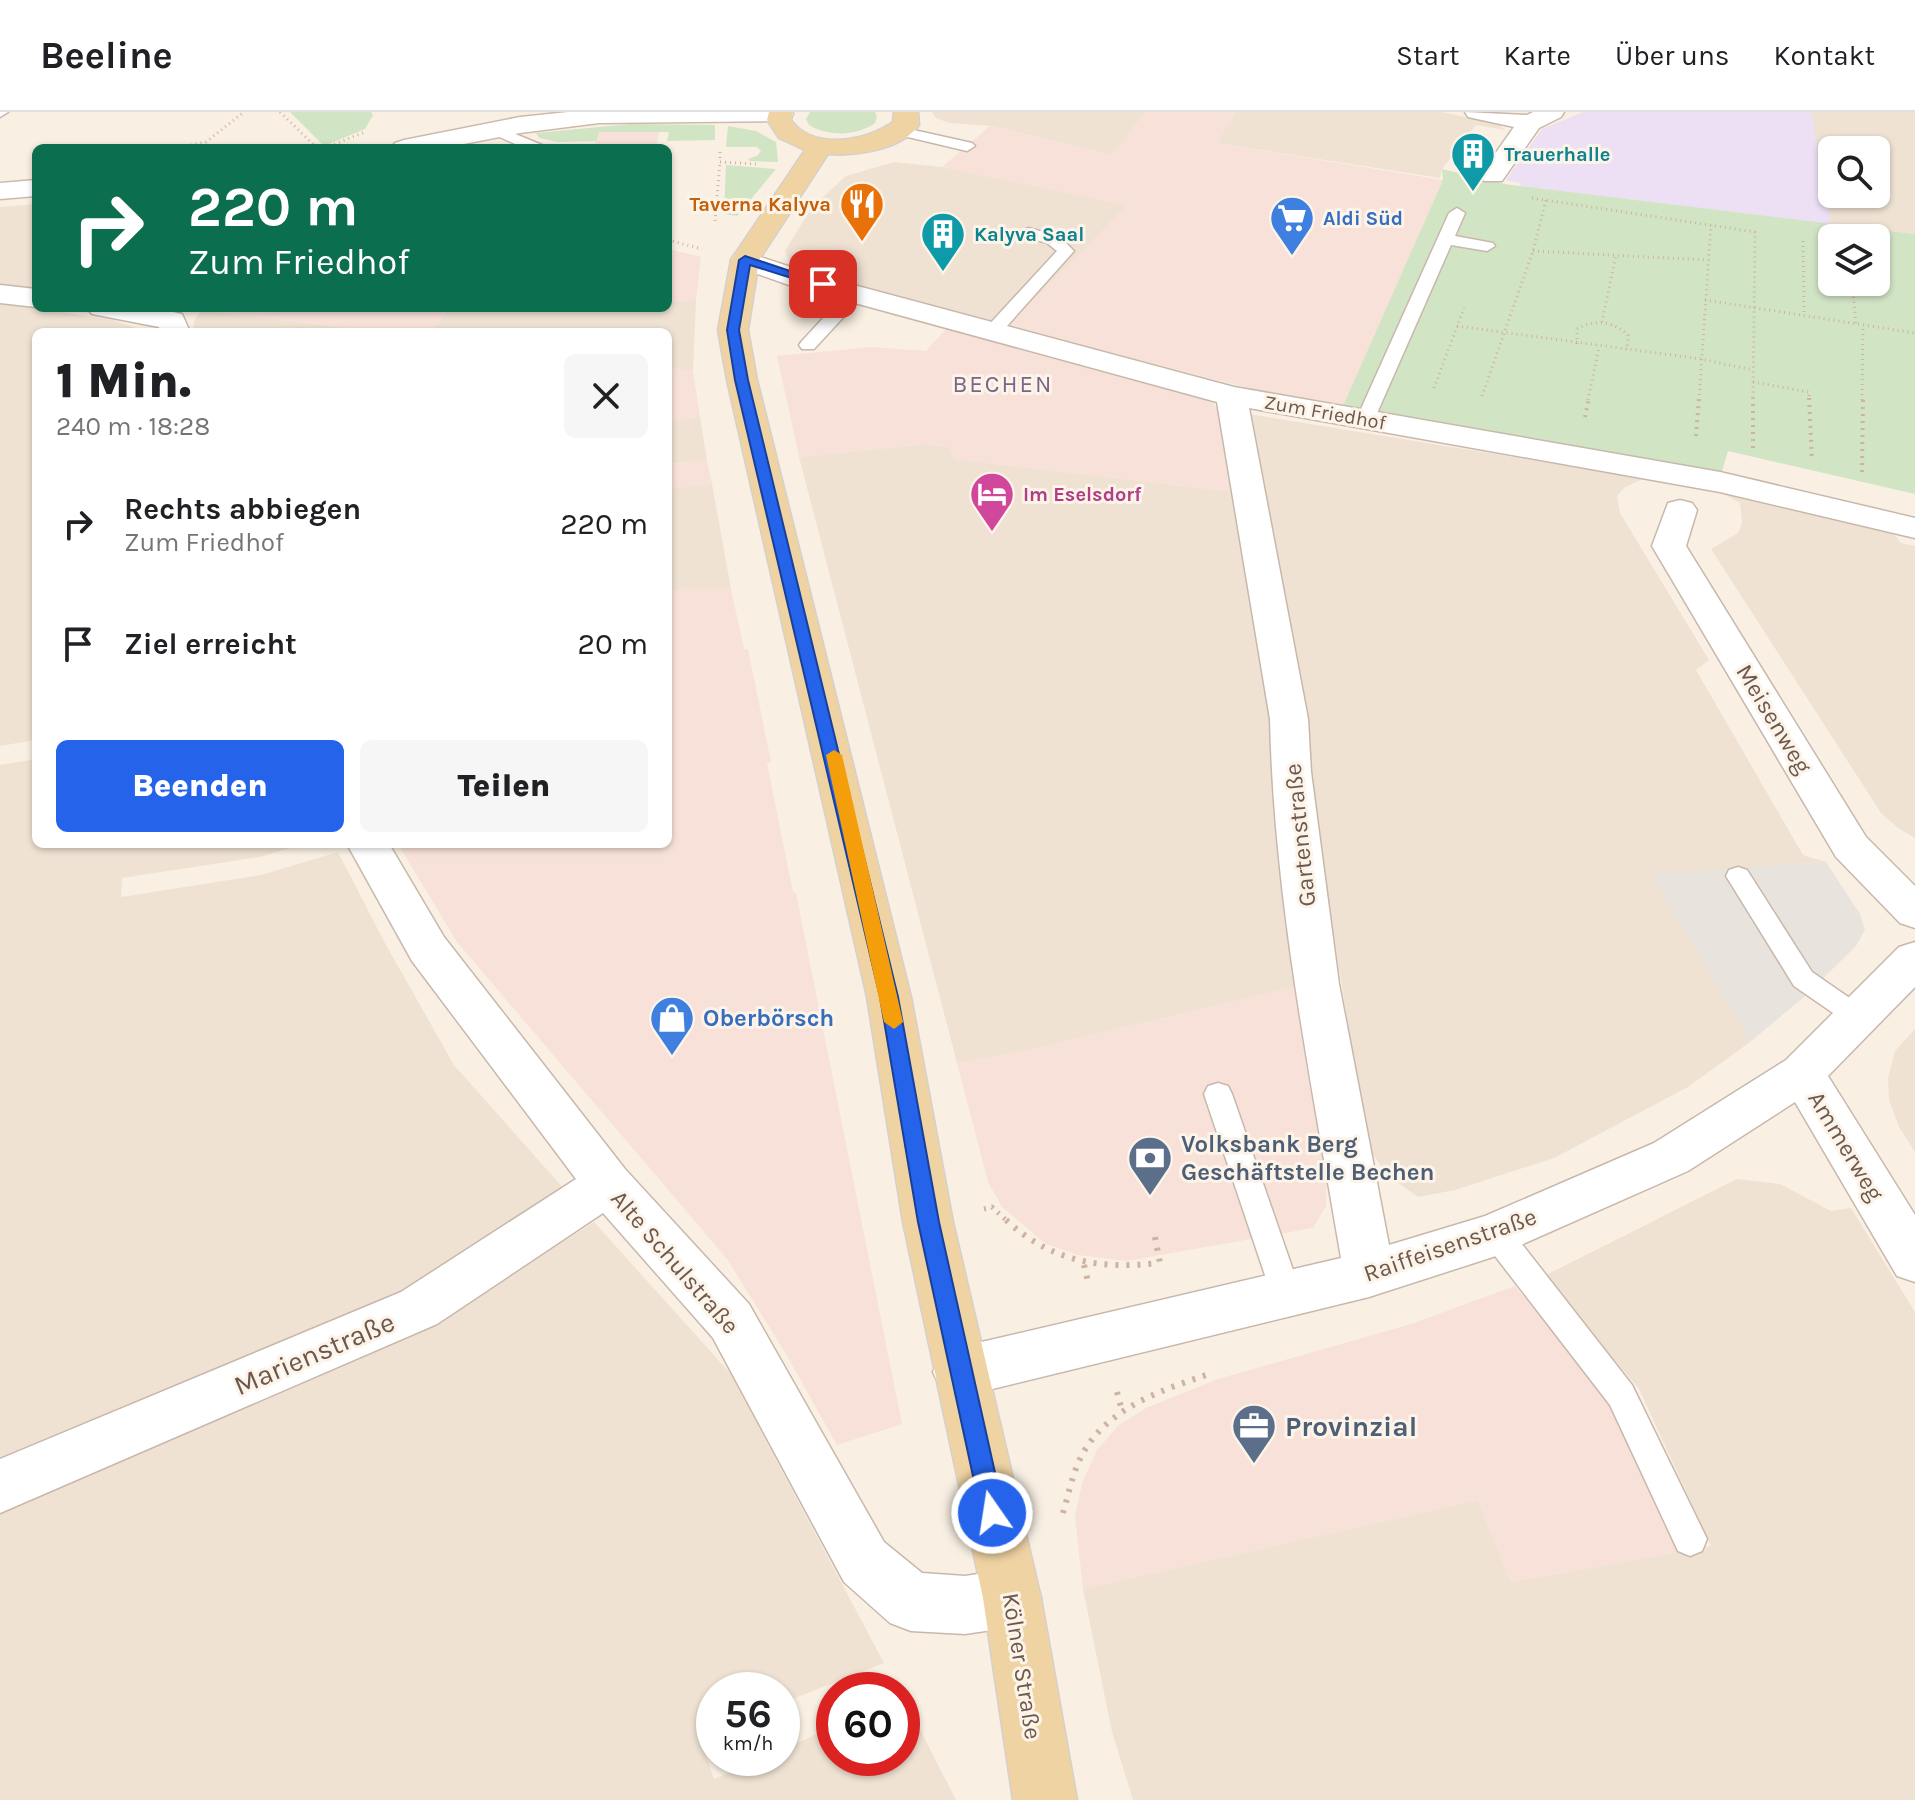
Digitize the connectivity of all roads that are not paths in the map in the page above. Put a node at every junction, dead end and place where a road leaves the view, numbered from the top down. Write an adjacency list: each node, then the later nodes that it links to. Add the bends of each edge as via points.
1 (1477, 112): 4 (street)
2 (781, 113): 6 (street, via 599,116); 10 (main road, via 782,128 790,135)
3 (435, 114): 7 (street)
4 (1541, 118): 12 (street)
5 (903, 121): 10 (main road, via 887,138 856,146); 11 (lane)
6 (496, 130): 7 (street); 9 (lane)
7 (451, 138): 8 (street)
8 (423, 144)
9 (528, 144)
10 (821, 145): 19 (main road, Kölner Straße)
11 (967, 146)
12 (1493, 175)
13 (32, 188): 14 (street)
14 (0, 191)
15 (1457, 213): 17 (lane)
16 (1028, 233): 25 (lane, via 1053,239 1066,251)
17 (1446, 239): 18 (lane); 28 (lane)
18 (1487, 246)
19 (745, 260): 20 (street, Zum Friedhof); 43 (main road, Kölner Straße, via 733,330 742,380 889,997)
20 (856, 293): 25 (street, Zum Friedhof); 26 (lane)
21 (0, 294): 22 (street)
22 (32, 298)
23 (127, 312): 24 (street)
24 (176, 320)
25 (992, 332): 27 (street, Zum Friedhof)
26 (808, 345)
27 (1232, 396): 28 (street, Zum Friedhof); 41 (street, Gartenstraße, via 1289,719 1317,984)
28 (1365, 420): 30 (street, Zum Friedhof, via 1751,490)
29 (1680, 510): 33 (street, Meisenweg, via 1669,546 1851,847)
30 (1915, 528)
31 (370, 848): 38 (street, Alte Schulstraße, via 428,949)
32 (1738, 876): 35 (lane, via 1803,979)
33 (1915, 912)
34 (1915, 959): 35 (street, Raiffeisenstraße)
35 (1858, 1017): 36 (street, Raiffeisenstraße)
36 (1802, 1073): 39 (street, Raiffeisenstraße, via 1671,1157); 40 (street, Ammerweg)
37 (1218, 1094): 42 (lane)
38 (608, 1184): 44 (street, Marienstraße, via 419,1308); 46 (street, Alte Schulstraße, via 731,1321 864,1562 911,1602 965,1605)
39 (1496, 1234): 41 (street, Raiffeisenstraße); 45 (lane, via 1621,1395)
40 (1915, 1260)
41 (1369, 1274): 42 (street, Raiffeisenstraße)
42 (1286, 1293): 43 (street, Raiffeisenstraße)
43 (960, 1372): 46 (main road, Kölner Straße)
44 (0, 1486)
45 (1690, 1539)
46 (1012, 1598): 47 (main road, Kölner Straße)
47 (1045, 1800)

